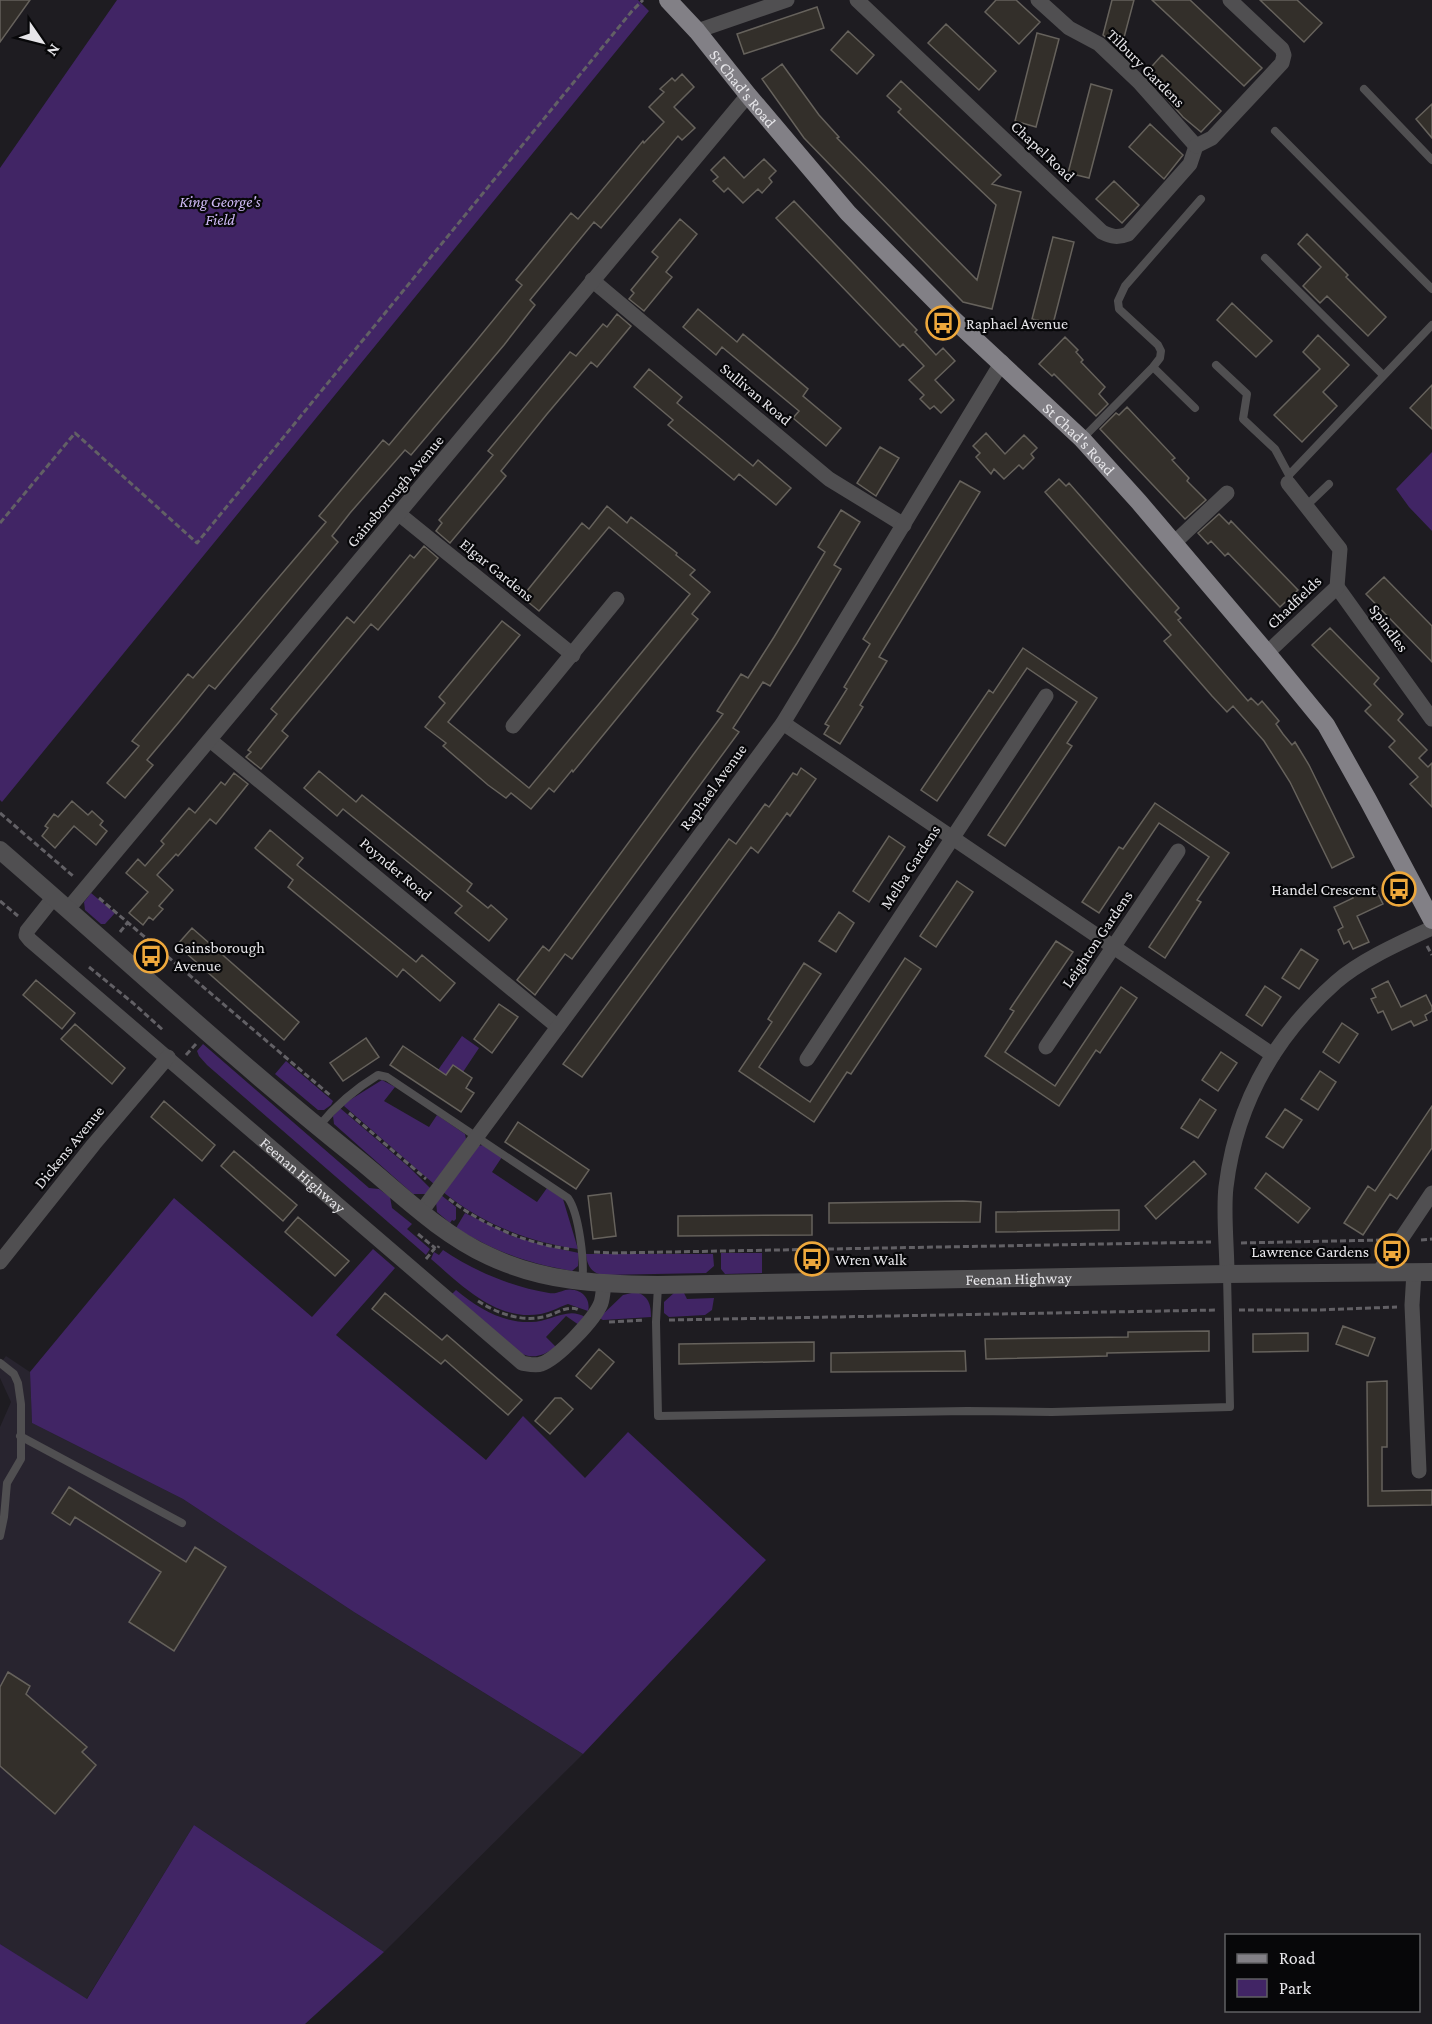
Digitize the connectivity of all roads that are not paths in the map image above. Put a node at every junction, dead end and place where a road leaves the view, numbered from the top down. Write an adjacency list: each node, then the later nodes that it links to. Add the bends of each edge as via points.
1 (668, 0): 6 (main road, St Chad's Road)
2 (787, 0): 6 (street)
3 (857, 0): 10 (street, Chapel Road, via 1110,236 1128,234 1190,164)
4 (1038, 0): 10 (street, Tilbury Gardens, via 1069,28 1099,44)
5 (1230, 0): 10 (street, via 1284,55 1282,63 1212,138)
6 (698, 31): 8 (main road, St Chad's Road)
7 (1364, 89): 11 (lane)
8 (748, 95): 14 (street, Gainsborough Avenue); 17 (main road, St Chad's Road, via 874,242)
9 (1275, 131): 15 (lane)
10 (1196, 146)
11 (1432, 160)
12 (1201, 199): 19 (lane, via 1125,286 1118,301 1119,309 1158,345 1160,358)
13 (1265, 258): 20 (lane)
14 (592, 280): 27 (street, Gainsborough Avenue); 28 (street, Sullivan Road, via 829,479)
15 (1432, 289)
16 (1432, 325): 20 (lane)
17 (1002, 362): 22 (main road, St Chad's Road); 28 (street, Raphael Avenue)
18 (1216, 365): 23 (lane, via 1247,394 1243,419 1275,449)
19 (1153, 367): 21 (lane); 22 (lane)
20 (1383, 375): 23 (lane)
21 (1195, 408)
22 (1082, 439): 29 (main road, St Chad's Road)
23 (1289, 479): 26 (street, Chadfields)
24 (1329, 484): 26 (lane)
25 (1227, 493): 29 (street)
26 (1306, 506): 30 (street, Chadfields, via 1340,549)
27 (399, 514): 33 (street, Elgar Gardens); 38 (street, Gainsborough Avenue)
28 (904, 525): 36 (street, Raphael Avenue)
29 (1174, 543): 32 (main road, St Chad's Road)
30 (1337, 587): 32 (street, Chadfields); 35 (street, Spindles)
31 (617, 599): 33 (street)
32 (1267, 653): 44 (main road, St Chad's Road, via 1326,726)
33 (573, 655): 37 (street)
34 (1046, 696): 39 (street, Melba Gardens)
35 (1432, 719)
36 (783, 723): 39 (street); 47 (street, Raphael Avenue)
37 (513, 726)
38 (210, 740): 43 (street, Gainsborough Avenue); 47 (street, Poynder Road)
39 (951, 837): 46 (street); 51 (street, Melba Gardens)
40 (0, 850): 42 (street, Feenan Highway)
41 (1178, 851): 46 (street, Leighton Gardens)
42 (54, 897): 43 (street, Feenan Highway); 50 (street, Feenan Highway, via 26,935)
43 (68, 909): 52 (street, Feenan Highway)
44 (1432, 920)
45 (1432, 927): 49 (street, via 1338,981 1300,1019)
46 (1114, 947): 48 (street, Leighton Gardens); 49 (street)
47 (558, 1027): 53 (street, Raphael Avenue)
48 (1046, 1047)
49 (1273, 1055): 59 (street, via 1249,1096 1234,1145 1226,1189)
50 (168, 1058): 56 (street, Dickens Avenue); 61 (street, Feenan Highway, via 522,1362 539,1366 561,1352 596,1311)
51 (807, 1059)
52 (318, 1128): 53 (lane, via 349,1094 381,1074); 55 (street, Feenan Highway)
53 (476, 1136): 55 (street, Raphael Avenue); 60 (lane, via 568,1198 582,1251)
54 (1432, 1193): 57 (street)
55 (420, 1212): 60 (street, Feenan Highway, via 459,1241 490,1257 536,1273)
56 (0, 1262)
57 (1379, 1272): 58 (street, Feenan Highway); 59 (street, Feenan Highway)
58 (1423, 1272): 65 (street, via 1412,1305)
59 (1227, 1274): 62 (street, Feenan Highway); 62 (lane, via 1230,1407 1052,1412 658,1416)
60 (581, 1282): 61 (street, Feenan Highway)
61 (604, 1284): 62 (street, Feenan Highway)
62 (658, 1285)
63 (0, 1364): 64 (lane, via 15,1374 18,1383)
64 (20, 1436): 66 (lane); 67 (lane, via 21,1459 7,1483)
65 (1419, 1471)
66 (182, 1524)
67 (0, 1536)

